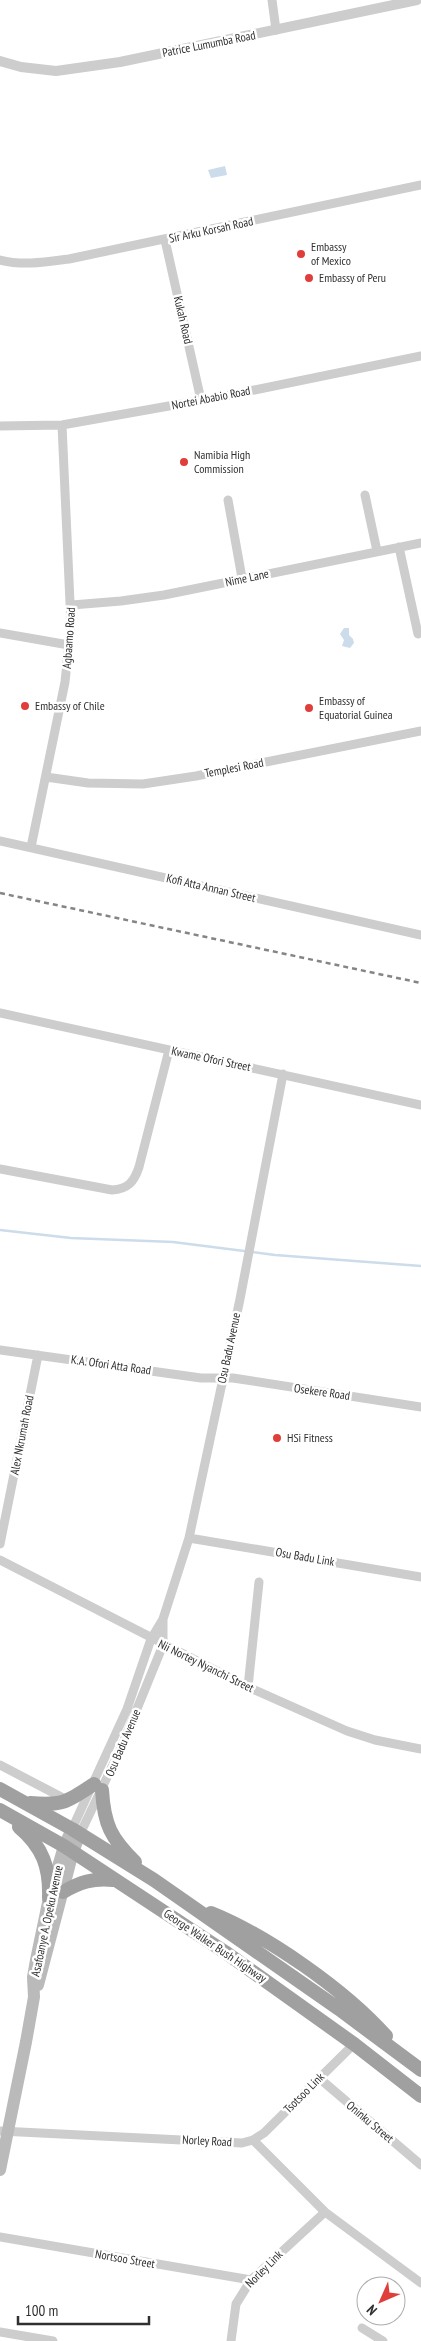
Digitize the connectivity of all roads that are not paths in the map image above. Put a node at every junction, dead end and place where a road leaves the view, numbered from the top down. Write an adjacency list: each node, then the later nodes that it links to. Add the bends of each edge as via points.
1 (272, 0): 3 (street)
2 (417, 0): 3 (street, Patrice Lumumba Road)
3 (276, 30): 4 (street, Patrice Lumumba Road, via 120,62 56,71)
4 (0, 61)
5 (421, 185): 6 (street, Sir Arku Korsah Road)
6 (165, 240): 7 (street, Sir Arku Korsah Road, via 50,262 12,263); 9 (street, Kukah Road)
7 (0, 260)
8 (421, 356): 9 (street, Nortei Ababio Road)
9 (201, 400): 10 (street, Nortei Ababio Road)
10 (62, 425): 11 (street, Nortei Ababio Road); 18 (street, Agbaamo Road)
11 (0, 426)
12 (364, 495): 16 (street)
13 (228, 500): 17 (street)
14 (421, 543): 15 (street, Nime Lane)
15 (399, 547): 16 (street, Nime Lane); 20 (street)
16 (377, 551): 17 (street, Nime Lane)
17 (242, 578): 18 (street, Nime Lane, via 138,599)
18 (72, 605): 21 (street, Agbaamo Road)
19 (0, 633): 21 (street)
20 (418, 634)
21 (69, 645): 23 (street, Agbaamo Road)
22 (421, 731): 23 (street, Templesi Road, via 143,784 88,783)
23 (46, 777): 25 (street, Agbaamo Road)
24 (0, 841): 25 (street, Kofi Atta Annan Street)
25 (31, 847): 26 (street, Kofi Atta Annan Street)
26 (421, 935)
27 (0, 1013): 28 (street, Kwame Ofori Street)
28 (169, 1050): 29 (street, Kwame Ofori Street); 31 (street, via 140,1167 136,1177 123,1189 112,1190)
29 (283, 1074): 30 (street, Kwame Ofori Street); 34 (street, Osu Badu Avenue)
30 (421, 1105)
31 (0, 1169)
32 (0, 1350): 33 (street, K.A. Ofori Atta Road)
33 (38, 1355): 34 (street, K.A. Ofori Atta Road); 37 (street, Alex Nkrumah Road)
34 (223, 1379): 35 (street, Osekere Road); 36 (street, Osu Badu Avenue)
35 (421, 1407)
36 (189, 1538): 39 (street, Osu Badu Link); 41 (street, Osu Badu Avenue)
37 (0, 1544)
38 (0, 1560): 42 (street, Nii Nortey Nyanchi Street)
39 (421, 1577)
40 (259, 1582): 44 (street)
41 (163, 1619): 42 (street, Osu Badu Avenue); 43 (street, Osu Badu Avenue)
42 (151, 1639): 43 (street, Nii Nortey Nyanchi Street); 47 (street, Osu Badu Avenue)
43 (163, 1645): 44 (street, Nii Nortey Nyanchi Street); 47 (street, Osu Badu Avenue, via 122,1748)
44 (248, 1688): 45 (street, Nii Nortey Nyanchi Street, via 348,1731)
45 (421, 1749)
46 (0, 1765): 49 (street)
47 (98, 1787): 49 (highway); 52 (street, Osu Badu Avenue); 55 (highway, via 107,1828 119,1846)
48 (0, 1789): 50 (highway, George Walker Bush Highway)
49 (69, 1801): 50 (highway, via 54,1805)
50 (24, 1802): 52 (highway, George Walker Bush Highway)
51 (1, 1811): 53 (highway, George Walker Bush Highway); 57 (highway, via 32,1838 41,1851 48,1868)
52 (76, 1832): 53 (main road); 55 (highway, George Walker Bush Highway)
53 (68, 1849): 54 (highway, George Walker Bush Highway); 56 (main road, Asafoanye A. Opeku Avenue); 57 (main road, Asafoanye A. Opeku Avenue)
54 (114, 1880): 56 (highway, via 97,1878); 59 (highway, George Walker Bush Highway, via 225,1952)
55 (154, 1880): 60 (highway, George Walker Bush Highway, via 186,1902 241,1926 299,1963 369,2017 408,2061)
56 (62, 1892): 58 (main road, Asafoanye A. Opeku Avenue)
57 (49, 1898): 58 (main road, Asafoanye A. Opeku Avenue, via 33,1977)
58 (34, 1997): 63 (main road, Asafoanye A. Opeku Avenue)
59 (354, 2044): 61 (street, Tsotsoo Link); 62 (highway, George Walker Bush Highway)
60 (421, 2070)
61 (319, 2078): 64 (street, Tsotsoo Link); 65 (street, Oninku Street)
62 (421, 2096)
63 (4, 2131): 64 (street, Norley Road); 66 (main road, Asafoanye A. Opeku Avenue)
64 (253, 2140): 67 (street)
65 (421, 2165)
66 (0, 2170)
67 (325, 2212): 69 (street, Norley Link); 70 (street)
68 (0, 2237): 69 (street, Nortsoo Street)
69 (251, 2280): 74 (street, Norley Link, via 236,2304)
70 (421, 2283)
71 (362, 2328): 75 (street)
72 (0, 2332): 73 (street)
73 (53, 2341)
74 (231, 2341)
75 (383, 2341)

